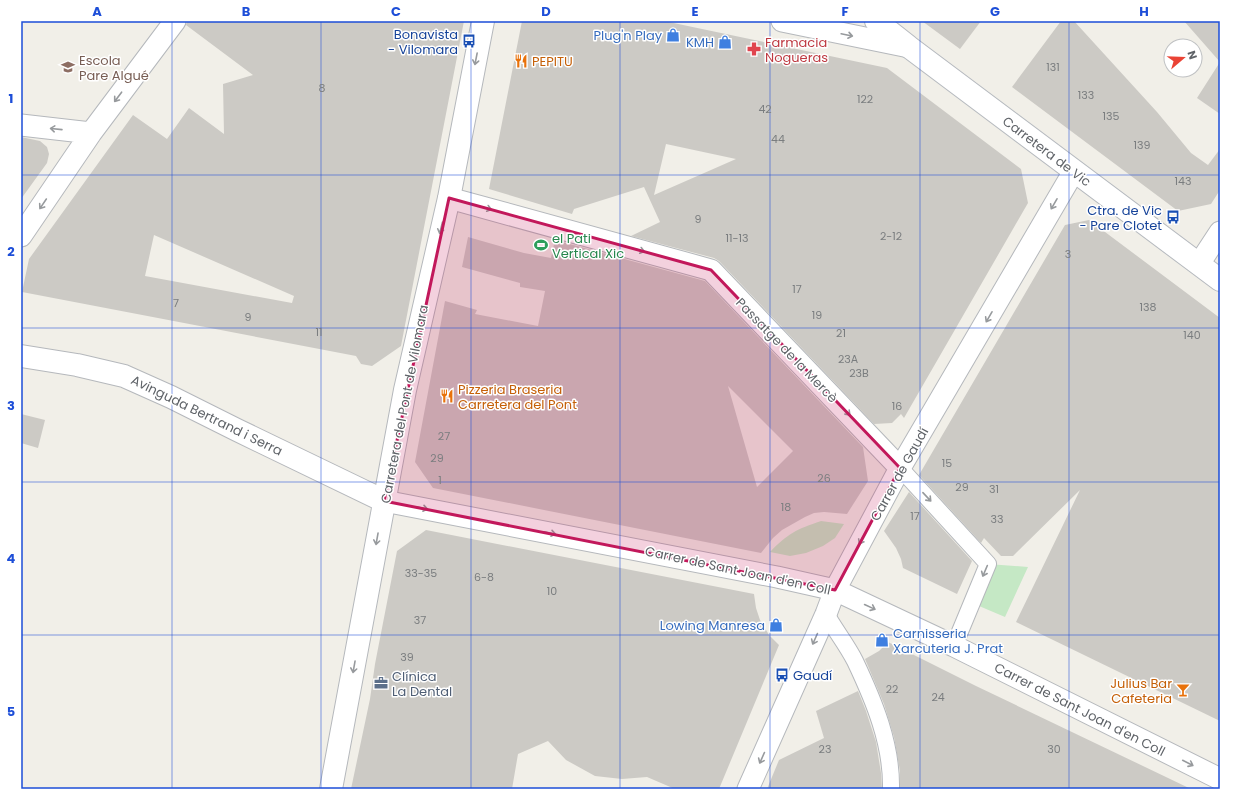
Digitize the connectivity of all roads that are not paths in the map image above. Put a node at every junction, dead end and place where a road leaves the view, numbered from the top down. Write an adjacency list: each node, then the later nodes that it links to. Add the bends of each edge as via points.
1 (175, 21): 7 (street, one-way to 7)
2 (483, 21): 9 (street, Carretera del Pont de Vilomara, one-way to 9)
3 (782, 21): 5 (street, one-way to 5)
4 (876, 21): 5 (street, Carretera de Vic)
5 (909, 48): 8 (street, Carretera de Vic)
6 (21, 125): 7 (street, one-way to 6)
7 (91, 133): 11 (street, one-way to 11)
8 (1074, 171): 12 (street, Carretera de Vic); 15 (street, Carrer de Gaudí, one-way to 15)
9 (449, 198): 15 (street, Passatge de la Mercè, one-way to 15, via 711,270); 16 (street, Carretera del Pont de Vilomara, one-way to 16, via 407,384)
10 (1220, 232): 12 (street)
11 (21, 236)
12 (1199, 264): 13 (street, Carretera de Vic)
13 (1220, 280)
14 (21, 356): 16 (street, Avinguda Bertrand i Serra, via 124,376)
15 (900, 468): 17 (street, Carrer de Gaudí, one-way to 17); 19 (street, Passatge de la Mercè, one-way to 19, via 988,564)
16 (384, 501): 17 (street, Carrer de Sant Joan d'en Coll, one-way to 17); 21 (street, Carretera del Pont de Vilomara, one-way to 21)
17 (835, 590): 18 (street, Carrer de Gaudí); 19 (street, Carrer de Sant Joan d'en Coll, one-way to 19)
18 (826, 614): 22 (street, Carrer de Gaudí, one-way to 22); 23 (street, via 854,660 883,727 891,775)
19 (954, 646): 20 (street, Carrer de Sant Joan d'en Coll, one-way to 20)
20 (1220, 779)
21 (331, 789)
22 (748, 789)
23 (890, 789)

